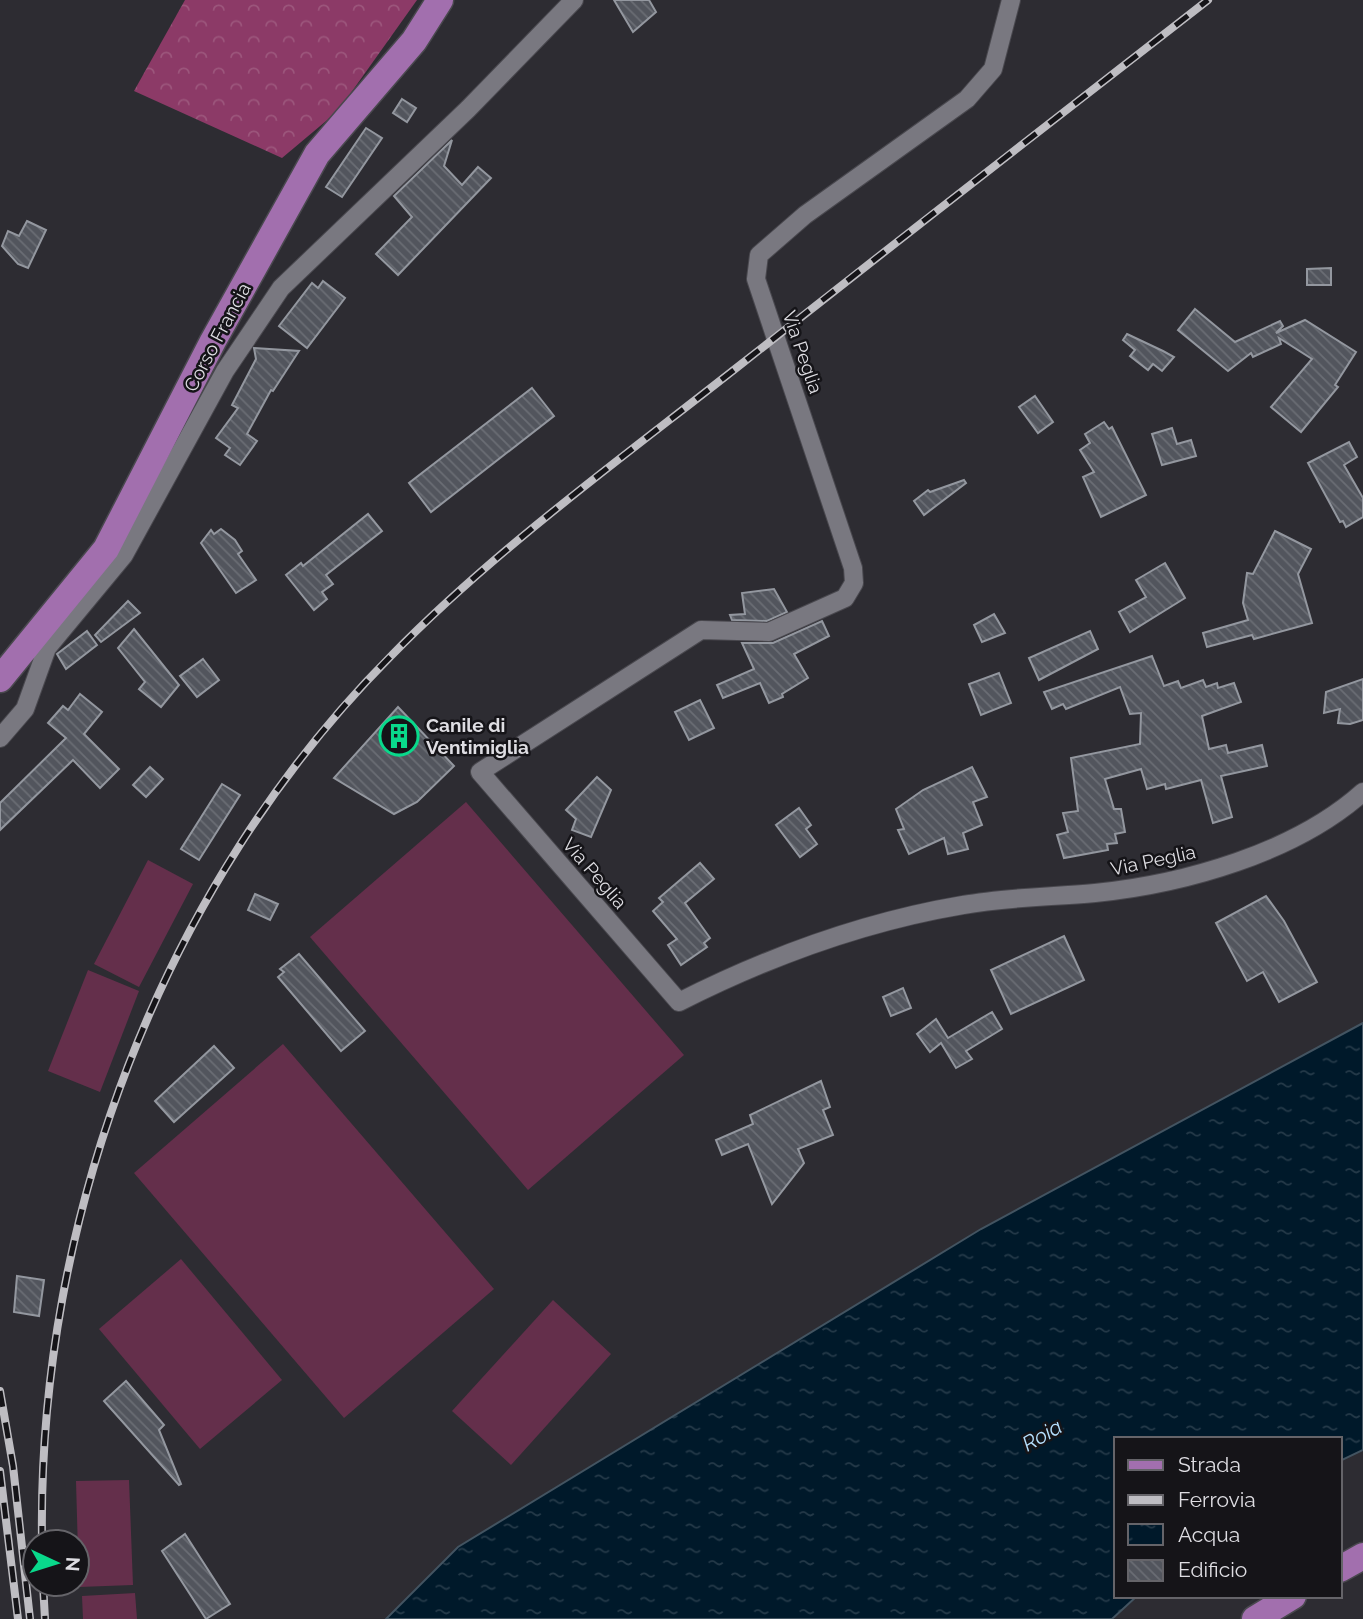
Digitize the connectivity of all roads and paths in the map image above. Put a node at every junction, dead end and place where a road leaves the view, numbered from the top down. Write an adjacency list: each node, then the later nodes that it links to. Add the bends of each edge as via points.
1 (440, 0): 4 (main road, Corso Francia, via 414,41 317,154 213,341 106,549)
2 (573, 0): 5 (street, via 468,109 281,288 225,371 124,555 47,648 25,709)
3 (1011, 0): 6 (street, Via Peglia, via 993,69 967,99 806,215 760,255 756,279 841,523 854,583 845,598 769,632 701,630 480,772 679,1002 815,941 889,920 965,904 1097,893 1247,859 1339,814)
4 (0, 679)
5 (0, 738)
6 (1363, 792)
7 (1363, 1556): 8 (main road)
8 (1342, 1568)
9 (1290, 1598): 10 (main road)
10 (1255, 1619)

